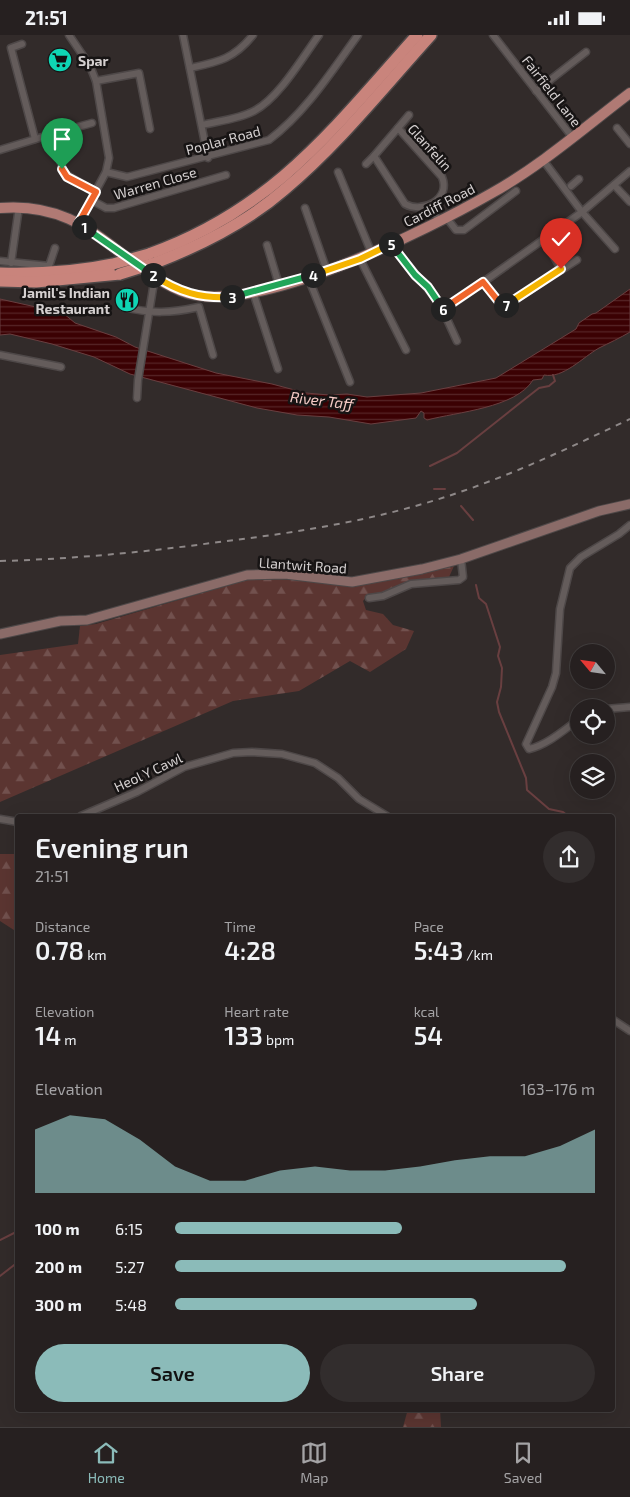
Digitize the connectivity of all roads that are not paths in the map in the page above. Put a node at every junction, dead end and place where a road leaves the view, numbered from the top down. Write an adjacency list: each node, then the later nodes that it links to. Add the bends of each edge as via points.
1 (69, 35): 12 (street)
2 (183, 35): 11 (street)
3 (253, 35): 11 (street, via 242,48 222,61)
4 (358, 35): 27 (street, Poplar Road, via 286,128 270,140)
5 (417, 35): 54 (highway, via 328,134 273,186 235,214)
6 (431, 35): 54 (highway, via 284,191 240,223 209,240)
7 (492, 35): 13 (street, Fairfield Lane)
8 (317, 36): 17 (street, via 260,108 242,116)
9 (22, 44): 23 (street, via 12,48)
10 (586, 52): 13 (street)
11 (190, 68): 17 (street)
12 (96, 81): 20 (street, via 138,73); 31 (street, via 107,138)
13 (536, 91): 22 (street, Fairfield Lane)
14 (630, 93): 22 (main road, Cardiff Road)
15 (409, 115): 19 (street)
16 (92, 123): 21 (street)
17 (202, 125): 27 (street)
18 (617, 127): 24 (street)
19 (398, 128): 26 (street, Glanfelin); 41 (street, Glanfelin, via 442,177 441,195)
20 (150, 129)
21 (52, 134): 23 (street); 38 (street, via 64,173)
22 (573, 138): 28 (main road, Cardiff Road)
23 (35, 139): 25 (street)
24 (630, 144)
25 (1, 147)
26 (374, 155): 29 (street, Glanfelin); 41 (street, via 405,204 414,207)
27 (208, 158): 31 (street, Poplar Road, via 127,177)
28 (543, 160): 36 (street); 46 (main road, Cardiff Road, via 493,193)
29 (366, 164)
30 (630, 171): 35 (street)
31 (106, 172): 38 (street)
32 (338, 172): 53 (street)
33 (226, 175): 39 (street, Warren Close, via 114,208 106,208)
34 (579, 179): 36 (street)
35 (614, 185): 40 (street); 45 (street)
36 (568, 188): 45 (street)
37 (516, 191): 46 (street, via 464,230 456,230)
38 (96, 192): 39 (street)
39 (91, 200): 47 (street)
40 (630, 202)
41 (430, 205): 46 (street)
42 (19, 206): 43 (main road, Cardiff Road); 47 (main road, Cardiff Road, via 44,209); 58 (street)
43 (0, 208)
44 (305, 208): 61 (street)
45 (582, 212): 48 (street); 52 (street)
46 (442, 219): 49 (main road, Cardiff Road)
47 (78, 224): 63 (main road, Cardiff Road)
48 (544, 239): 60 (street); 66 (street)
49 (391, 244): 53 (main road, Cardiff Road); 70 (street)
50 (267, 245): 67 (street)
51 (55, 248): 58 (street, via 50,265)
52 (615, 249)
53 (372, 253): 55 (main road, Cardiff Road)
54 (152, 259): 59 (highway, bridge)
55 (360, 259): 61 (main road, Cardiff Road); 73 (street)
56 (577, 260): 60 (street)
57 (0, 261): 58 (street)
58 (11, 263)
59 (117, 269): 62 (highway); 65 (highway, via 55,281)
60 (561, 269): 66 (street, via 503,307)
61 (326, 271): 64 (main road, Cardiff Road)
62 (0, 273)
63 (155, 276): 68 (main road, Cardiff Road, via 180,291 205,297 232,297); 71 (street)
64 (308, 277): 67 (main road, Cardiff Road); 78 (street)
65 (0, 281)
66 (483, 282): 70 (street)
67 (279, 285): 68 (main road, Cardiff Road)
68 (253, 292): 77 (street)
69 (123, 307): 71 (street)
70 (444, 310): 72 (street)
71 (147, 313): 75 (street, via 200,307); 79 (street)
72 (457, 341)
73 (406, 350)
74 (0, 355): 76 (street)
75 (213, 355)
76 (61, 367)
77 (278, 369)
78 (350, 382)
79 (137, 398)
80 (630, 504): 82 (main road, Llantwit Road, via 599,511)
81 (630, 525): 87 (street, via 581,557 570,568 560,609 556,673 526,744 529,749 535,747)
82 (461, 559): 83 (street, via 464,573 459,580 430,581); 84 (main road, Llantwit Road, via 352,582 285,575 247,575 87,620 60,621)
83 (369, 598)
84 (0, 634)
85 (630, 707): 86 (street)
86 (615, 708)
87 (570, 726)
88 (86, 814): 89 (street, Heol Y Cawl, via 184,767 233,753 252,752 282,754 315,763 338,777 359,799)
89 (384, 814)
90 (0, 819): 91 (street)
91 (15, 822)
92 (615, 1021): 93 (street)
93 (630, 1031)

